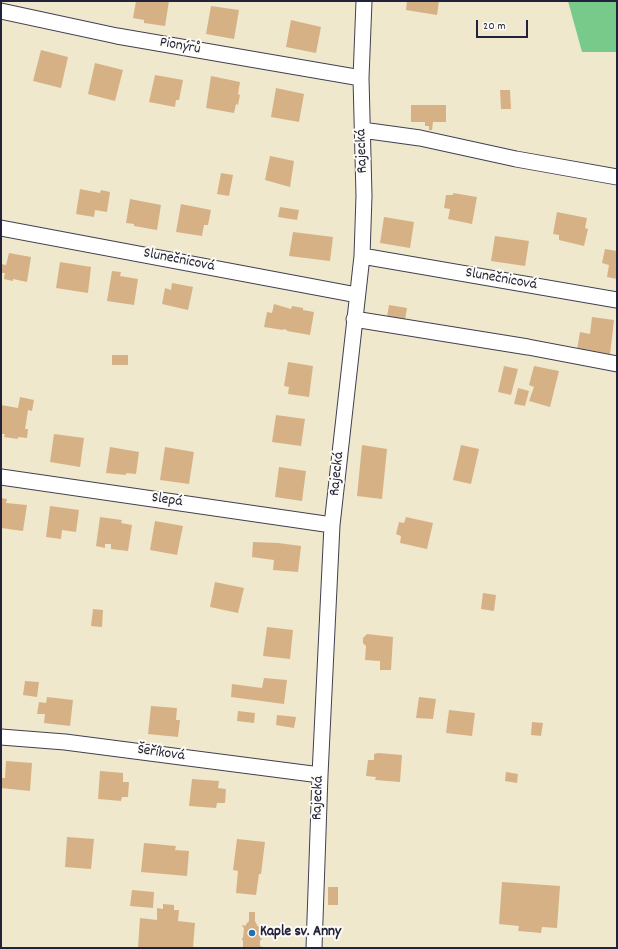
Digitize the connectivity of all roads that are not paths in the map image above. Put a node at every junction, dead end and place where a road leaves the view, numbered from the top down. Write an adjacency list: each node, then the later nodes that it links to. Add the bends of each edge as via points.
1 (364, 1): 3 (street, Rajecká)
2 (1, 11): 3 (street, Pionýrů, via 117,36)
3 (361, 78): 4 (street, Rajecká)
4 (362, 130): 5 (street, via 420,138); 7 (street, Rajecká)
5 (617, 177)
6 (1, 228): 8 (street, Slunečnicová)
7 (362, 256): 8 (street, Rajecká); 9 (street, Slunečnicová)
8 (357, 295): 10 (street, Rajecká)
9 (617, 300)
10 (354, 319): 11 (street); 13 (street, Rajecká)
11 (617, 364)
12 (1, 476): 13 (street, Slepá)
13 (332, 525): 15 (street, Rajecká)
14 (1, 737): 15 (street, Šeříková, via 64,742)
15 (320, 775): 16 (street, Rajecká)
16 (314, 948)

